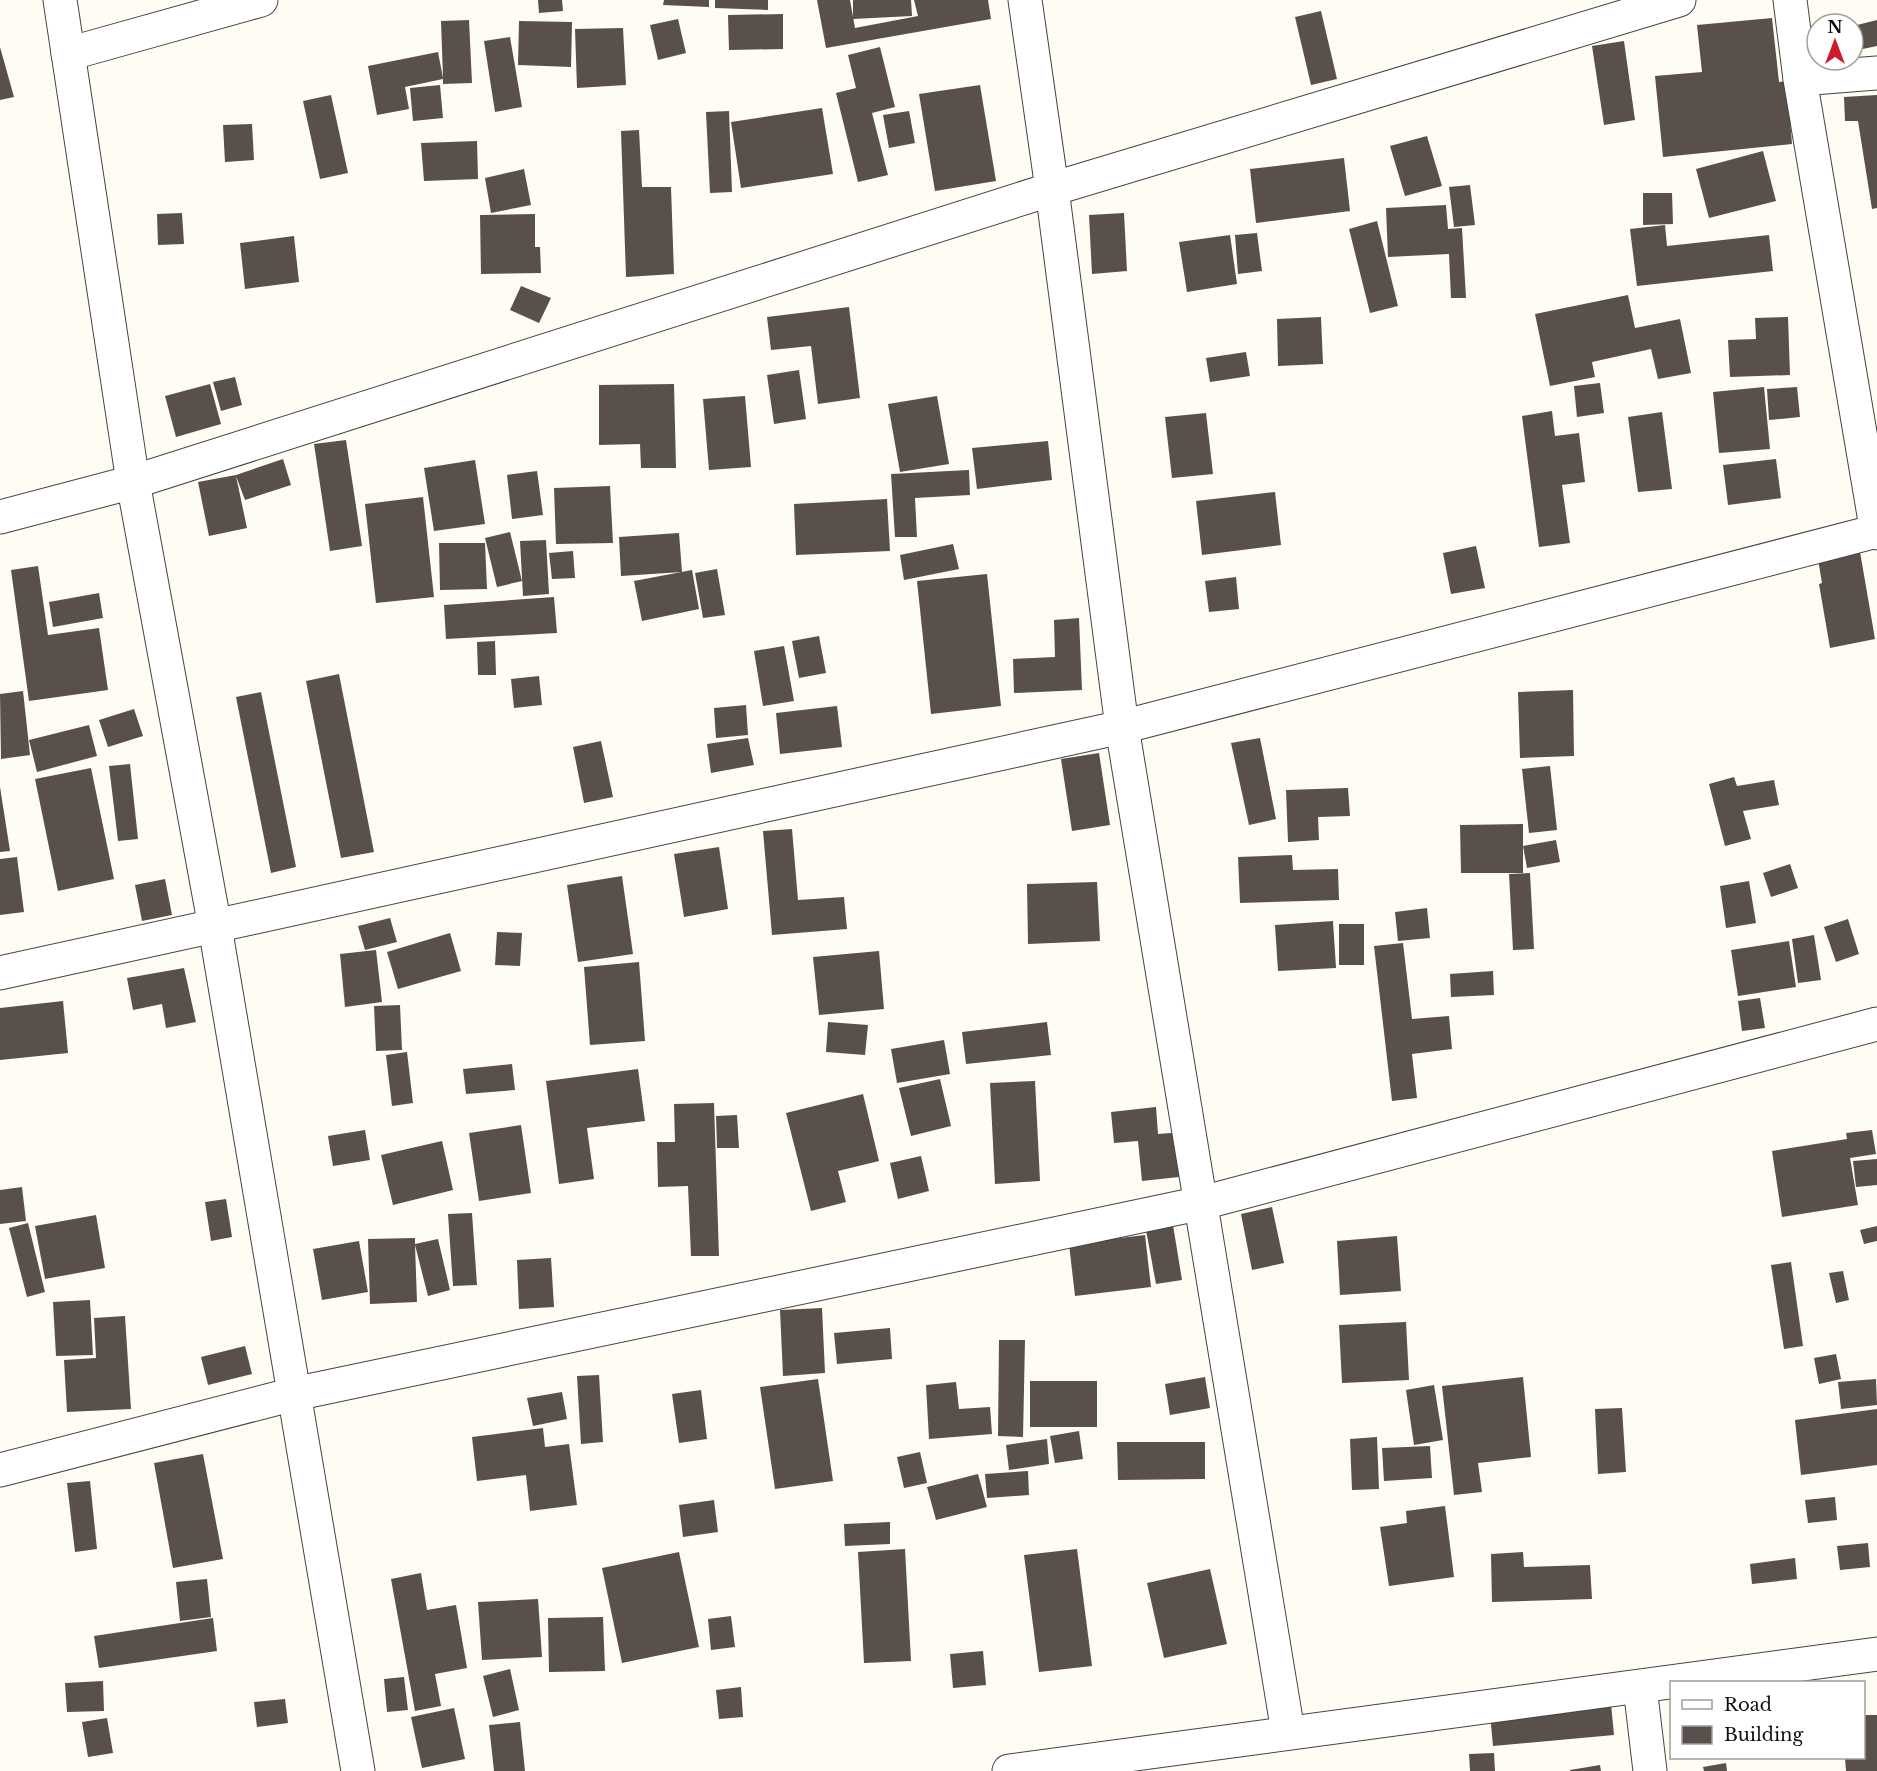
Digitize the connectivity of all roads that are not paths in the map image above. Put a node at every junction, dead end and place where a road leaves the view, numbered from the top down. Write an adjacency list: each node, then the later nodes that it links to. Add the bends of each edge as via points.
1 (60, 0): 6 (street)
2 (261, 0): 6 (street)
3 (1025, 0): 9 (street)
4 (1679, 0): 9 (street)
5 (1790, 0): 8 (street)
6 (68, 54): 10 (street)
7 (1877, 73): 8 (street)
8 (1800, 79): 12 (street)
9 (1052, 189): 10 (street); 13 (street)
10 (133, 482): 11 (street); 14 (street)
11 (0, 517)
12 (1877, 532): 13 (street)
13 (1122, 727): 14 (street); 17 (street)
14 (215, 927): 15 (street); 18 (street)
15 (0, 974)
16 (1877, 1024): 17 (street)
17 (1202, 1203): 18 (street); 24 (street)
18 (294, 1394): 19 (street); 25 (street)
19 (0, 1470)
20 (1877, 1654): 21 (street)
21 (1683, 1681)
22 (1670, 1683): 23 (street)
23 (1640, 1687): 24 (street); 27 (street)
24 (1288, 1732): 26 (street)
25 (358, 1771)
26 (1009, 1771)
27 (1650, 1771)

